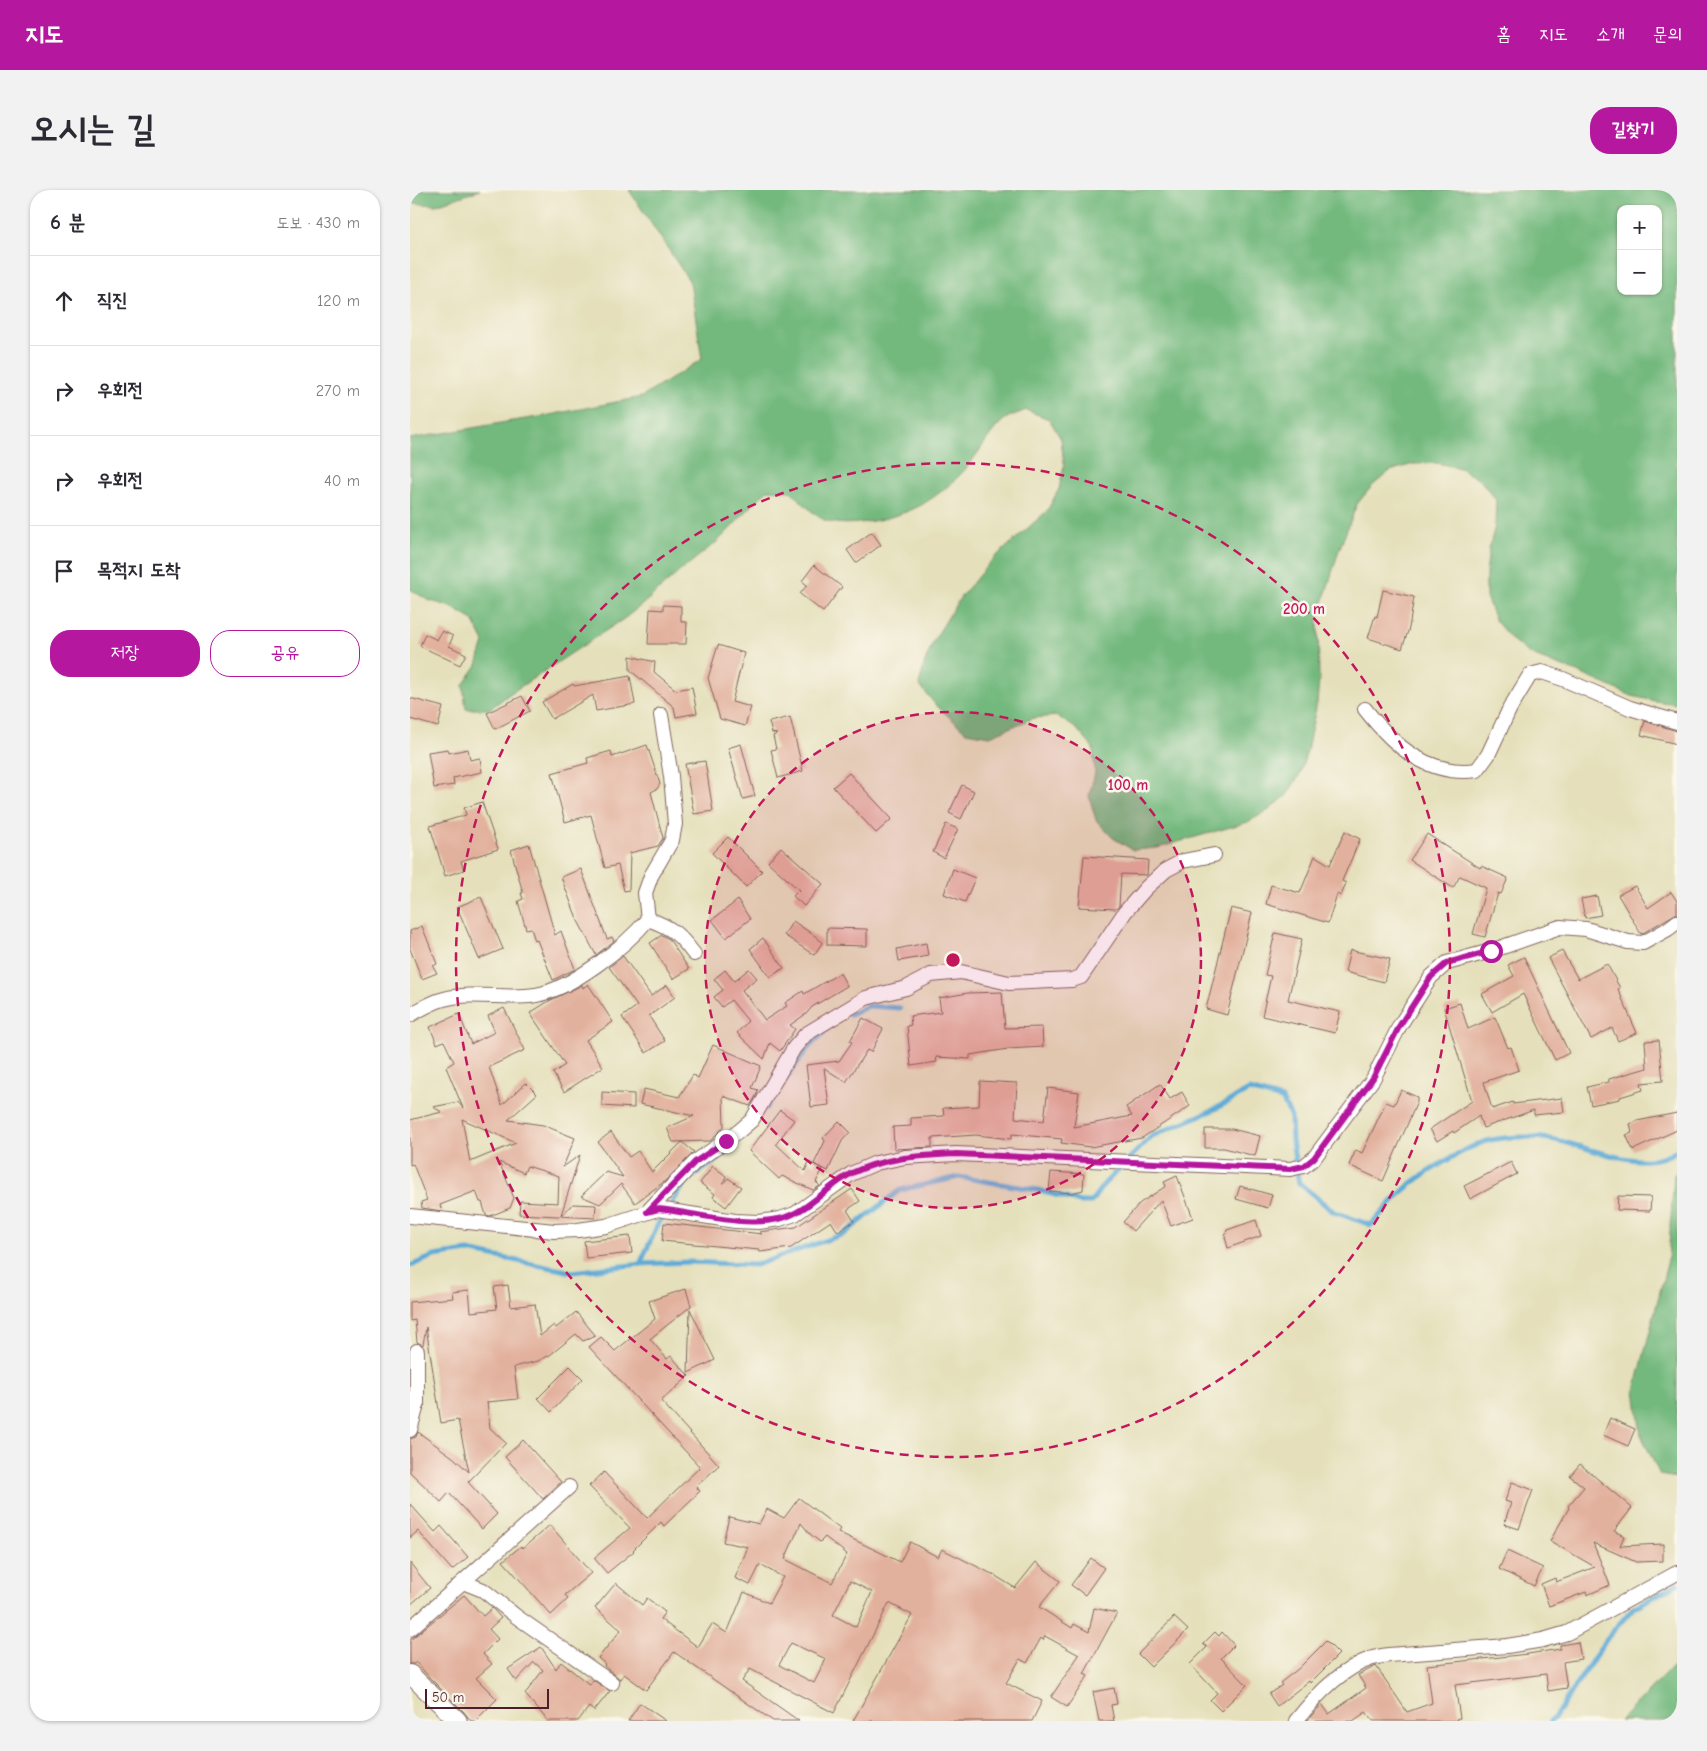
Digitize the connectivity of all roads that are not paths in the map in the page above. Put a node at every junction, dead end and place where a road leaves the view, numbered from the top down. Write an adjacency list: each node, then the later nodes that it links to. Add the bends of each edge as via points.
1 (1365, 709): 3 (street, via 1408,754 1444,770 1462,772 1477,770 1530,675 1542,672 1630,708)
2 (661, 715): 5 (street, via 675,824 672,840 651,876 646,893)
3 (1677, 722)
4 (1214, 855): 9 (street, via 1183,861 1166,870 1146,888 1125,912 1080,977 1009,983 961,972 931,975 906,988 866,998 827,1020 806,1034 794,1048 752,1120 695,1162)
5 (648, 918): 7 (street, via 668,926); 8 (street, via 636,933 579,977 554,990 514,997 445,999)
6 (1677, 922): 9 (street, via 1644,943 1628,942 1586,929 1560,927 1447,963 1431,977 1400,1025 1373,1078 1314,1158 1304,1166 1290,1169 956,1154 905,1157 876,1163 851,1174 795,1214 780,1219 736,1221)
7 (694, 954)
8 (410, 1015)
9 (652, 1211): 10 (street, via 606,1226 554,1231)
10 (410, 1216)
11 (417, 1351): 12 (street, via 417,1405)
12 (410, 1430)
13 (569, 1487): 15 (street)
14 (1677, 1573): 20 (street, via 1567,1633 1543,1640 1370,1658 1334,1681 1308,1704)
15 (463, 1582): 16 (street); 18 (street, via 483,1590)
16 (410, 1629)
17 (410, 1674): 19 (street)
18 (612, 1682)
19 (458, 1721)
20 (1296, 1721)

